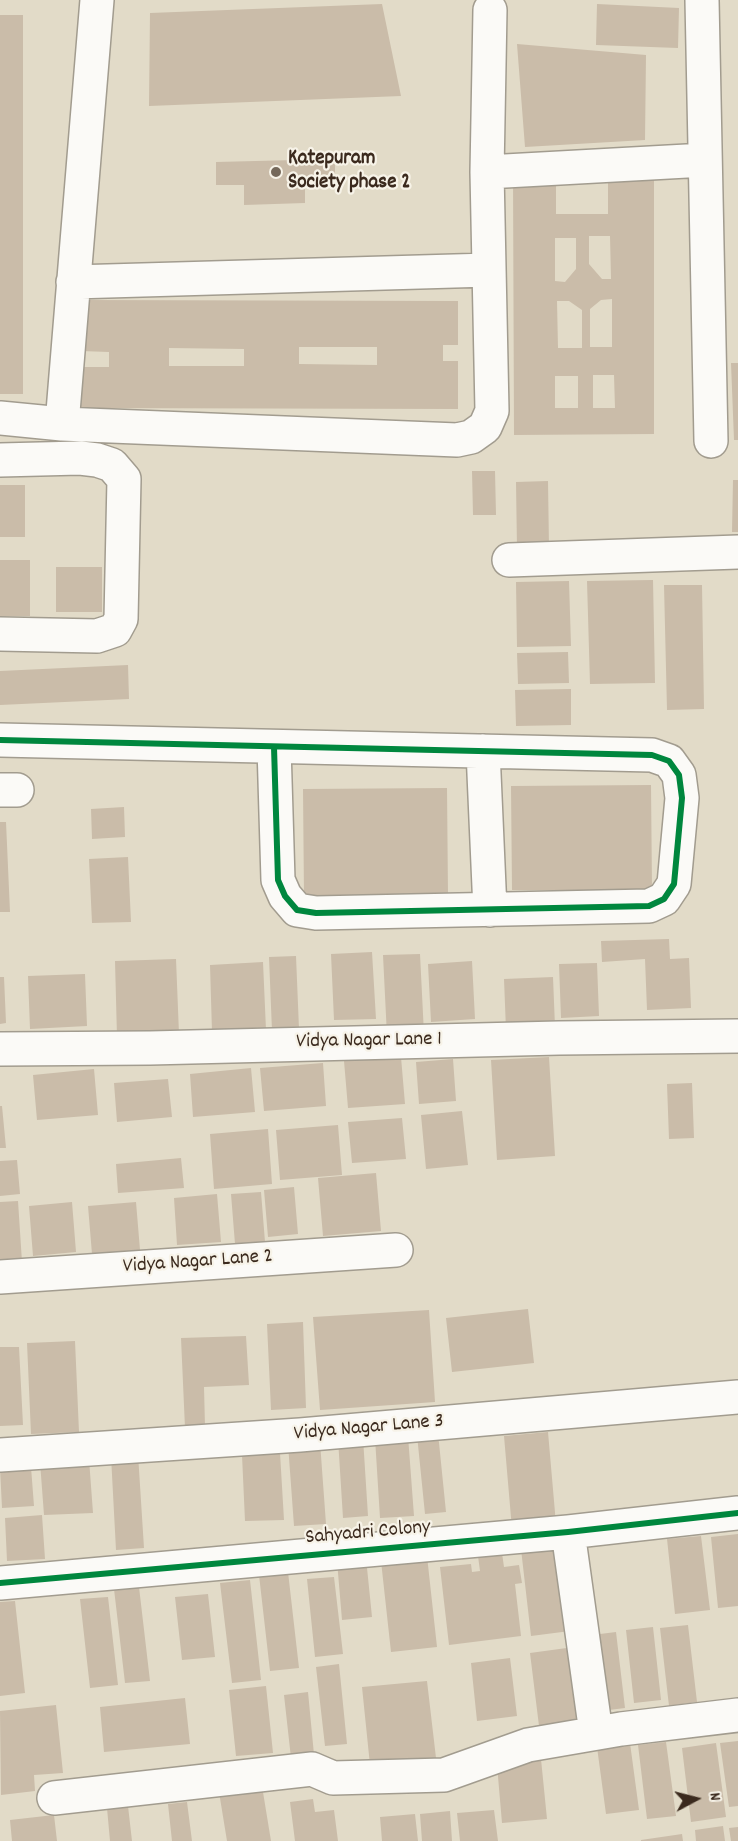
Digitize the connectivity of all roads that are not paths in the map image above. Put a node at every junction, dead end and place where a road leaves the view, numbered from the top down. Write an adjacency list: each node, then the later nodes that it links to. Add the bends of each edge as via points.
1 (97, 0): 7 (street)
2 (702, 0): 4 (street)
3 (490, 10): 5 (street)
4 (705, 160): 5 (street); 10 (street)
5 (487, 172): 6 (street)
6 (489, 270): 7 (street); 9 (street, via 492,411 486,427 471,437 457,440)
7 (73, 282): 9 (street)
8 (0, 418): 9 (street)
9 (62, 423)
10 (711, 441)
11 (0, 460): 14 (street, via 98,460 112,465 124,479 121,619 115,630 97,636)
12 (738, 552): 13 (street)
13 (510, 560)
14 (0, 634)
15 (0, 740): 16 (street)
16 (274, 747): 17 (street); 18 (street, via 278,880 297,910 316,914)
17 (483, 752): 18 (street); 18 (street, via 652,755 669,761 679,775 682,798 674,884 664,899 649,906)
18 (490, 910)
19 (738, 1036): 20 (street, Vidya Nagar Lane 1)
20 (0, 1049)
21 (396, 1250): 22 (street, Vidya Nagar Lane 2)
22 (0, 1277)
23 (738, 1397): 24 (street, Vidya Nagar Lane 3, via 300,1435)
24 (0, 1455)
25 (738, 1512): 26 (street, Sahyadri Colony)
26 (568, 1532): 27 (street, Sahyadri Colony); 29 (street)
27 (0, 1583)
28 (738, 1715): 29 (street)
29 (596, 1733): 30 (street, via 528,1745 444,1775 333,1778 312,1769)
30 (54, 1798)

